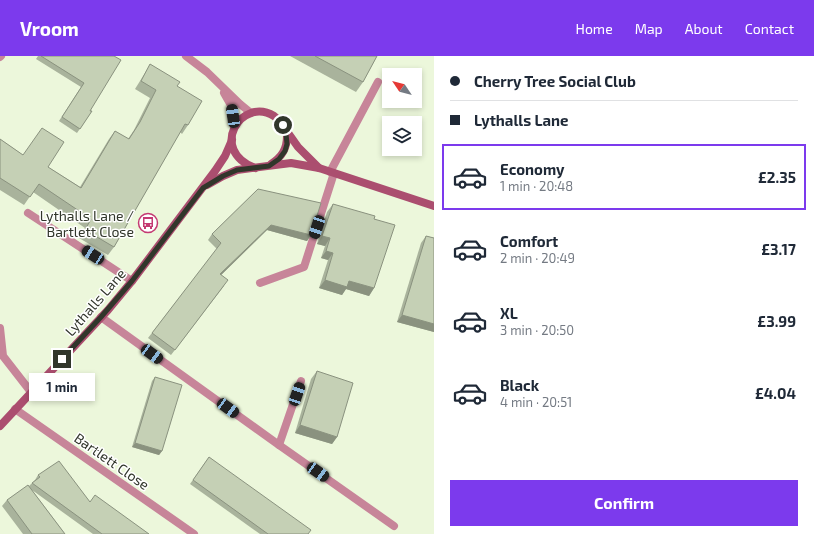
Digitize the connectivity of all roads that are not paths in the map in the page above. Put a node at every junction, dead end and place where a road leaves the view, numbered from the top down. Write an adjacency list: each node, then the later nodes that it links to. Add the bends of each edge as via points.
1 (186, 56): 3 (street)
2 (378, 82): 11 (street)
3 (219, 84): 4 (street); 6 (street, via 232,107)
4 (251, 113): 5 (street, via 260,111 270,114); 6 (street)
5 (283, 125): 8 (street, via 287,144 285,151); 10 (street, via 298,147)
6 (234, 126): 7 (street)
7 (232, 140): 9 (street, via 232,148 237,157); 12 (street, Lythalls Lane, via 225,156)
8 (269, 166): 9 (street); 10 (street, via 291,163)
9 (256, 168): 12 (street, Lythalls Lane, via 237,170)
10 (320, 168): 11 (street)
11 (332, 173): 13 (street); 16 (street, via 304,267)
12 (203, 188): 15 (street, Lythalls Lane)
13 (434, 206)
14 (28, 213): 15 (street)
15 (132, 281): 17 (street, Lythalls Lane)
16 (260, 283)
17 (101, 317): 20 (street, Lythalls Lane); 23 (street)
18 (0, 328): 20 (street, via 3,356)
19 (301, 381): 23 (street)
20 (31, 392): 21 (street, Lythalls Lane)
21 (15, 409): 22 (street, Lythalls Lane); 25 (street, Bartlett Close)
22 (0, 426)
23 (279, 444): 24 (street)
24 (394, 526)
25 (194, 534)

